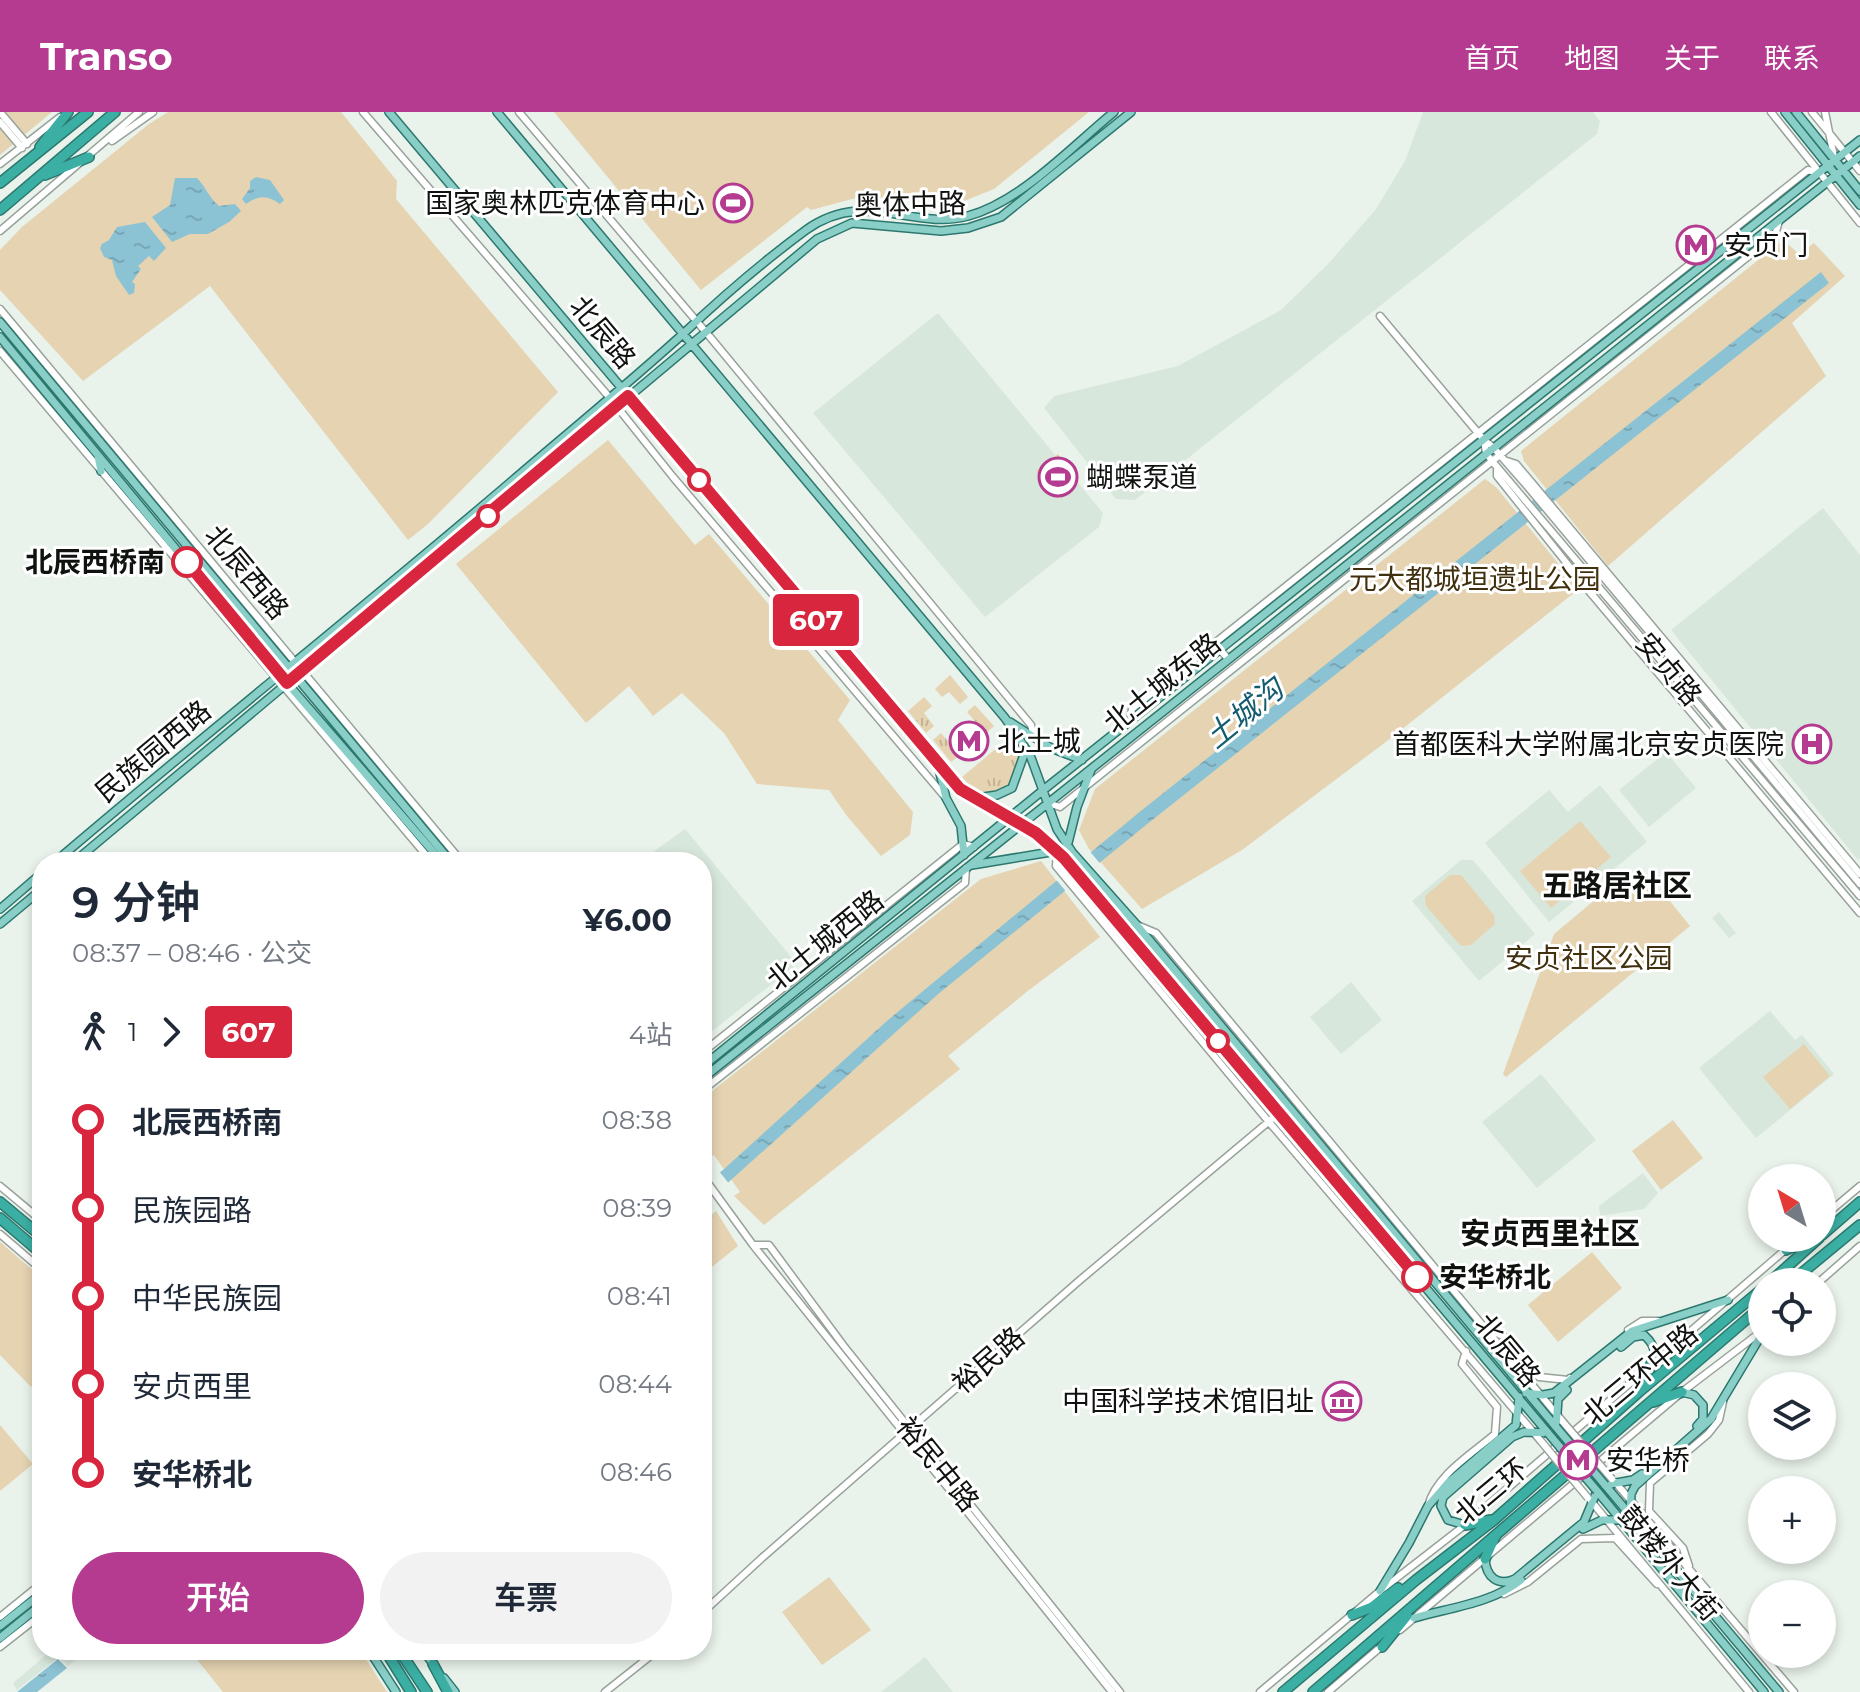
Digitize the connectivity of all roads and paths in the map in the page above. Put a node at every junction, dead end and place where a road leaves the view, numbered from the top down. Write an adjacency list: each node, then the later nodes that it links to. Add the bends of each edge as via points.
1 (0, 112): 21 (street)
2 (67, 112): 21 (street); 25 (highway)
3 (88, 112): 25 (highway)
4 (115, 112): 31 (highway)
5 (139, 112): 23 (street)
6 (153, 112): 23 (street)
7 (363, 112): 53 (street, 北辰路)
8 (389, 112): 51 (main road, 北辰路)
9 (497, 112): 45 (main road, 北辰路)
10 (519, 112): 42 (street)
11 (1114, 112): 42 (main road, 奥体中路, via 996,206 949,218 847,211 809,228)
12 (1131, 112): 44 (main road, 奥体中路, via 1001,217 941,231 852,223 817,239)
13 (1771, 112): 29 (street)
14 (1785, 112): 26 (main road)
15 (1796, 112): 26 (main road)
16 (1812, 112): 19 (street)
17 (1825, 112): 19 (street)
18 (0, 122): 21 (street)
19 (1829, 133): 22 (street); 26 (street)
20 (1860, 140): 22 (main road, 北土城东路)
21 (24, 146): 27 (street)
22 (1845, 152): 24 (street); 26 (main road, 北土城东路)
23 (89, 157): 31 (highway); 39 (street)
24 (1858, 160): 28 (street); 30 (main road, 北土城东路)
25 (28, 161): 32 (highway)
26 (1831, 163): 29 (main road, 北土城东路); 30 (main road)
27 (0, 164)
28 (1860, 171)
29 (1819, 173): 33 (street); 49 (main road, 北土城东路); 50 (street, 北土城东路, via 1808,170)
30 (1839, 173): 33 (main road, 北土城东路); 34 (main road); 35 (main road)
31 (35, 180): 36 (highway)
32 (0, 183)
33 (1827, 183): 37 (main road, 北土城东路); 38 (street)
34 (1860, 191)
35 (1860, 205)
36 (0, 210)
37 (1779, 221): 57 (main road, 北土城东路); 60 (street, 北土城东路, via 1775,235)
38 (1860, 223)
39 (0, 231)
40 (0, 309): 56 (street, 北辰西路)
41 (1380, 316): 55 (street)
42 (696, 321): 44 (street); 45 (main road, 奥体中路)
43 (0, 322): 61 (main road, 北辰西路)
44 (705, 332): 47 (main road, 奥体中路); 82 (street, via 1031,725)
45 (684, 333): 47 (main road, 北辰路); 51 (main road, 奥体中路)
46 (0, 337): 59 (main road, 北辰西路)
47 (692, 343): 52 (main road, 奥体中路); 80 (main road, 北辰路)
48 (0, 351): 63 (street, 北辰西路)
49 (1581, 362): 50 (main road); 55 (main road, 北土城东路)
50 (1566, 363): 55 (street, 北土城东路)
51 (621, 387): 52 (main road, 北辰路); 53 (main road, 奥体中路)
52 (628, 396): 54 (main road, 奥体中路); 85 (main road, 北辰路)
53 (610, 398): 54 (street, 北辰路); 76 (main road, 民族园西路)
54 (617, 406): 77 (main road, 民族园西路); 90 (street, 北辰路)
55 (1481, 436): 57 (street); 58 (street, 安贞路); 73 (street, 北土城东路); 74 (main road, 北土城东路)
56 (110, 442): 61 (main road); 65 (street, 北辰西路)
57 (1493, 447): 58 (main road, 北土城东路); 60 (street)
58 (1486, 453): 62 (street, 安贞路); 75 (main road, 北土城东路)
59 (97, 454): 63 (main road); 66 (main road, 北辰西路)
60 (1502, 458): 62 (street, 北土城东路); 67 (street, 安贞路)
61 (116, 460): 64 (main road, 北辰西路)
62 (1495, 464): 68 (street, 安贞路); 87 (street, 北土城东路)
63 (101, 471): 66 (street, 北辰西路)
64 (143, 492): 65 (main road); 76 (main road, 北辰西路)
65 (160, 502): 76 (street, 北辰西路)
66 (136, 506): 71 (main road, 北辰西路); 72 (street, 北辰西路)
67 (1552, 513): 89 (street, 安贞路); 93 (street, 安贞路)
68 (1540, 523): 69 (street, 安贞路); 70 (street, 安贞路)
69 (1558, 537): 70 (street); 97 (street, 安贞路)
70 (1560, 554): 96 (street, 安贞路)
71 (217, 598): 72 (main road); 78 (main road, 北辰西路)
72 (225, 618): 78 (street, 北辰西路)
73 (1215, 643): 74 (street); 81 (street, 北土城东路, via 1132,709)
74 (1221, 650): 75 (street); 81 (main road, 北土城东路)
75 (1228, 659): 86 (main road, 北土城东路)
76 (291, 665): 77 (main road, 北辰西路); 78 (main road, 民族园西路)
77 (298, 674): 79 (main road, 民族园西路); 106 (main road, 北辰西路); 107 (street, 北辰西路)
78 (277, 676): 79 (main road, 北辰西路); 102 (main road, 民族园西路)
79 (284, 685): 103 (main road, 民族园西路); 104 (street, 北辰西路); 105 (main road, 北辰西路)
80 (1006, 719): 82 (main road); 83 (main road, 北辰路)
81 (1130, 722): 84 (main road, 北土城东路)
82 (1034, 737): 84 (main road)
83 (1026, 749): 88 (main road, 北辰路); 91 (main road, via 1012,788)
84 (1082, 760): 88 (main road, 北土城东路)
85 (937, 763): 90 (main road); 91 (main road, 北辰路)
86 (1092, 768): 87 (main road); 92 (main road, 北土城东路)
87 (1086, 786): 92 (street, 北土城东路, via 1060,807); 98 (main road)
88 (1043, 791): 92 (main road, 北辰路); 94 (main road, 北土城东路)
89 (1795, 797): 93 (street); 110 (street, 安贞路)
90 (946, 798): 99 (main road, via 961,826)
91 (974, 798): 94 (main road, 北辰路)
92 (1048, 803): 95 (main road); 98 (main road, 北辰路)
93 (1794, 805): 112 (street, 安贞路)
94 (1010, 817): 95 (main road, 北辰路); 100 (main road, 北土城西路)
95 (1021, 824): 101 (main road, 北辰路); 109 (main road)
96 (1791, 829): 97 (street); 116 (street, 安贞路)
97 (1804, 829): 113 (street, 安贞路)
98 (1068, 843): 118 (main road, 北辰路)
99 (963, 844): 100 (street); 108 (main road); 119 (street, 北土城西路)
100 (974, 847): 108 (main road, 北土城西路)
101 (1057, 851): 109 (main road); 123 (main road, 北辰路); 124 (street, 北辰路, via 1056,866)
102 (67, 852)
103 (86, 852)
104 (424, 852)
105 (433, 852)
106 (443, 852)
107 (453, 852)
108 (964, 856): 120 (main road, 北土城西路)
109 (967, 867): 121 (main road, 北土城西路); 122 (street, 北土城西路, via 965,883)
110 (1860, 874)
111 (32, 882): 115 (main road)
112 (1860, 884)
113 (1860, 896)
114 (32, 897): 117 (main road)
115 (0, 909)
116 (1860, 913)
117 (0, 924)
118 (1136, 924): 150 (street, 北辰路, via 1156,933); 157 (main road, 北辰路)
119 (712, 1045)
120 (712, 1059)
121 (712, 1071)
122 (712, 1083)
123 (1279, 1113): 124 (street, 裕民路); 157 (main road, 北辰路)
124 (1269, 1122): 152 (street, 北辰路); 164 (street, 裕民路)
125 (0, 1186): 131 (street)
126 (1860, 1186): 130 (street)
127 (712, 1188): 138 (street, 裕民中路)
128 (0, 1202): 135 (highway)
129 (1860, 1202): 133 (highway)
130 (1836, 1206)
131 (32, 1213)
132 (0, 1218): 137 (highway)
133 (1836, 1221)
134 (1860, 1225): 144 (highway)
135 (32, 1229)
136 (0, 1234): 142 (street)
137 (32, 1245)
138 (753, 1245): 164 (street, 裕民中路); 164 (street, 裕民中路, via 769,1245)
139 (1860, 1246): 145 (street)
140 (1784, 1252): 146 (street, 北三环中路)
141 (1802, 1252): 143 (highway)
142 (32, 1261)
143 (1785, 1268)
144 (1808, 1268)
145 (1835, 1268)
146 (1728, 1300): 149 (main road); 154 (street, 北三环中路)
147 (1748, 1301): 155 (highway, 北三环)
148 (1748, 1317): 160 (highway, 北三环)
149 (1658, 1321): 150 (street, via 1634,1326 1568,1380 1539,1377 1505,1337); 158 (main road, via 1632,1331 1562,1389)
150 (1489, 1329): 158 (street, 北辰路)
151 (1748, 1342): 156 (street, 北三环中路)
152 (1466, 1351): 162 (street, 北辰路); 172 (street, via 1462,1364 1497,1407 1495,1434 1442,1480)
153 (1748, 1356): 159 (main road)
154 (1652, 1362): 155 (highway); 161 (main road, via 1650,1340 1633,1337 1558,1399); 177 (street, 北三环中路)
155 (1640, 1391): 174 (highway, 北三环)
156 (1682, 1392): 160 (highway); 167 (main road, via 1703,1405 1703,1419 1641,1475 1625,1483); 179 (street, 北三环中路)
157 (1523, 1395): 158 (main road); 162 (main road); 163 (main road, 北辰路); 165 (main road, 北辰路)
158 (1543, 1395): 161 (street, 北辰路)
159 (1725, 1395): 171 (main road, via 1711,1419 1635,1486); 180 (street, via 1719,1420 1708,1434 1650,1483 1649,1511 1683,1548)
160 (1650, 1403): 178 (highway, 北三环)
161 (1557, 1413): 163 (main road)
162 (1518, 1414): 166 (street, 北辰路); 172 (main road, via 1509,1433)
163 (1559, 1424): 167 (street, bridge); 168 (main road, bridge)
164 (907, 1430): 188 (street, 裕民路); 210 (street, 裕民中路); 211 (street, 裕民中路)
165 (1548, 1433): 166 (main road); 169 (main road, bridge)
166 (1537, 1437): 170 (street, bridge); 177 (main road, via 1524,1432 1512,1437 1443,1497 1448,1520)
167 (1614, 1481): 168 (main road); 171 (street, 鼓楼外大街)
168 (1605, 1485): 173 (main road, 鼓楼外大街)
169 (1597, 1491): 170 (main road); 176 (main road, 鼓楼外大街)
170 (1590, 1500): 175 (street, 鼓楼外大街); 179 (main road, via 1584,1522 1515,1579 1493,1579)
171 (1631, 1501): 173 (main road); 180 (street, 鼓楼外大街)
172 (1428, 1506): 184 (main road)
173 (1630, 1515): 218 (main road, 鼓楼外大街)
174 (1494, 1520): 177 (highway); 181 (highway, 北三环)
175 (1606, 1520): 176 (main road); 182 (street, 鼓楼外大街); 186 (main road, via 1587,1526 1515,1585)
176 (1621, 1520): 217 (main road, 鼓楼外大街)
177 (1465, 1525): 184 (street, 北三环中路)
178 (1495, 1536): 179 (highway); 185 (highway, 北三环)
179 (1485, 1559): 192 (street, 北三环中路)
180 (1690, 1569): 219 (street, 鼓楼外大街)
181 (1416, 1580): 190 (highway); 213 (highway, 北三环)
182 (1664, 1589): 186 (street, via 1615,1538 1586,1537 1518,1588); 216 (street, 鼓楼外大街)
183 (32, 1591): 191 (street)
184 (1380, 1591): 190 (street, 北三环中路)
185 (1424, 1594): 197 (highway); 214 (highway, 北三环)
186 (1488, 1597): 192 (main road)
187 (32, 1601): 194 (main road)
188 (712, 1604)
189 (32, 1612): 195 (main road)
190 (1352, 1615): 212 (street, 北三环中路)
191 (0, 1617)
192 (1414, 1618): 197 (street, 北三环中路)
193 (32, 1622): 196 (street)
194 (0, 1626)
195 (0, 1638)
196 (0, 1647)
197 (1382, 1647): 215 (street, 北三环中路)
198 (375, 1660): 204 (main road)
199 (391, 1660): 205 (highway)
200 (406, 1660): 206 (highway)
201 (430, 1660): 203 (main road)
202 (645, 1660): 209 (street)
203 (433, 1664): 207 (highway); 208 (main road)
204 (396, 1692)
205 (411, 1692)
206 (429, 1692)
207 (448, 1692)
208 (455, 1692)
209 (605, 1692)
210 (1112, 1692)
211 (1120, 1692)
212 (1260, 1692)
213 (1283, 1692)
214 (1313, 1692)
215 (1328, 1692)
216 (1749, 1692)
217 (1764, 1692)
218 (1779, 1692)
219 (1794, 1692)

